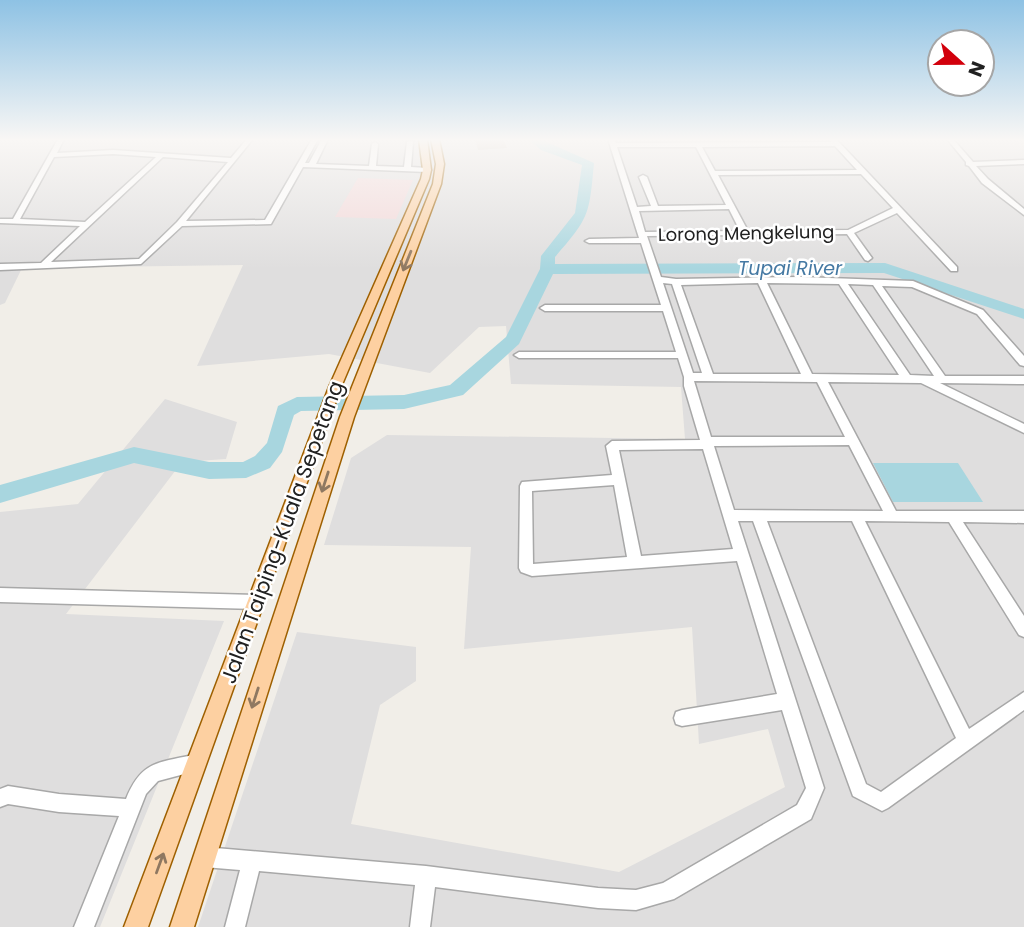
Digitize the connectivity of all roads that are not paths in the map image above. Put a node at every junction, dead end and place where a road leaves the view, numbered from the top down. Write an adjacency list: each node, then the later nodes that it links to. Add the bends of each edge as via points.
1 (37, 182): 17 (street)
2 (132, 182): 19 (street)
3 (215, 182): 20 (street)
4 (290, 182): 20 (street, via 268,222)
5 (423, 182): 60 (main road, Jalan Taiping-Kuala Sepetang, via 335,387)
6 (437, 182): 69 (main road, Jalan Taiping-Kuala Sepetang, one-way to 69, via 357,388)
7 (625, 182): 14 (street)
8 (645, 182): 12 (street)
9 (718, 182): 13 (street)
10 (873, 182): 15 (street)
11 (989, 182): 16 (street)
12 (655, 208): 13 (street); 14 (street)
13 (731, 208): 22 (street)
14 (634, 209): 23 (street)
15 (898, 209): 21 (street); 28 (street)
16 (1022, 210)
17 (16, 220): 18 (street); 19 (street)
18 (0, 221)
19 (87, 224): 26 (street)
20 (180, 224): 26 (street, via 137,262)
21 (849, 232): 22 (street, Lorong Mengkelung); 25 (street)
22 (744, 233): 23 (street, Lorong Mengkelung)
23 (644, 237): 24 (street, Lorong Mengkelung); 29 (street)
24 (589, 241)
25 (868, 258)
26 (42, 266): 27 (street)
27 (0, 267)
28 (954, 269)
29 (654, 273): 32 (street); 36 (street)
30 (801, 280): 31 (street); 33 (street)
31 (761, 281): 32 (street); 42 (street)
32 (676, 282): 41 (street)
33 (842, 282): 34 (street); 43 (street)
34 (876, 283): 39 (street, via 913,284 980,312); 45 (street)
35 (545, 308): 36 (street)
36 (665, 308): 38 (street)
37 (519, 355): 38 (street)
38 (680, 355): 40 (street)
39 (1024, 363)
40 (688, 377): 41 (street); 49 (street)
41 (709, 377): 42 (street)
42 (814, 377): 43 (street); 48 (street)
43 (906, 378): 44 (street)
44 (922, 378): 45 (street); 47 (street)
45 (942, 379): 46 (street)
46 (1024, 380)
47 (1024, 429)
48 (853, 441): 49 (street); 54 (street)
49 (707, 443): 50 (street, via 612,446); 51 (street)
50 (618, 480): 58 (street); 58 (street, via 526,486 526,568)
51 (729, 515): 52 (street); 57 (street)
52 (758, 515): 53 (street); 65 (street, via 859,790 882,802)
53 (856, 516): 54 (street); 65 (street)
54 (892, 516): 55 (street)
55 (953, 517): 56 (street); 61 (street)
56 (1024, 517)
57 (742, 555): 58 (street); 63 (street)
58 (635, 561)
59 (0, 595): 60 (street)
60 (256, 602): 66 (main road, Jalan Taiping-Kuala Sepetang)
61 (1024, 630)
62 (1024, 700): 65 (street)
63 (788, 701): 64 (street); 71 (street, via 815,788 804,812 667,892 636,900 598,898)
64 (682, 718)
65 (966, 741)
66 (197, 763): 68 (street, via 153,773); 73 (main road, Jalan Taiping-Kuala Sepetang, one-way to 66)
67 (0, 798): 68 (street, via 8,795)
68 (130, 808): 72 (street)
69 (204, 857): 70 (street); 74 (main road, Jalan Taiping-Kuala Sepetang)
70 (252, 860): 71 (street); 75 (street)
71 (426, 876): 76 (street)
72 (84, 927)
73 (136, 927)
74 (182, 927)
75 (235, 927)
76 (420, 927)

